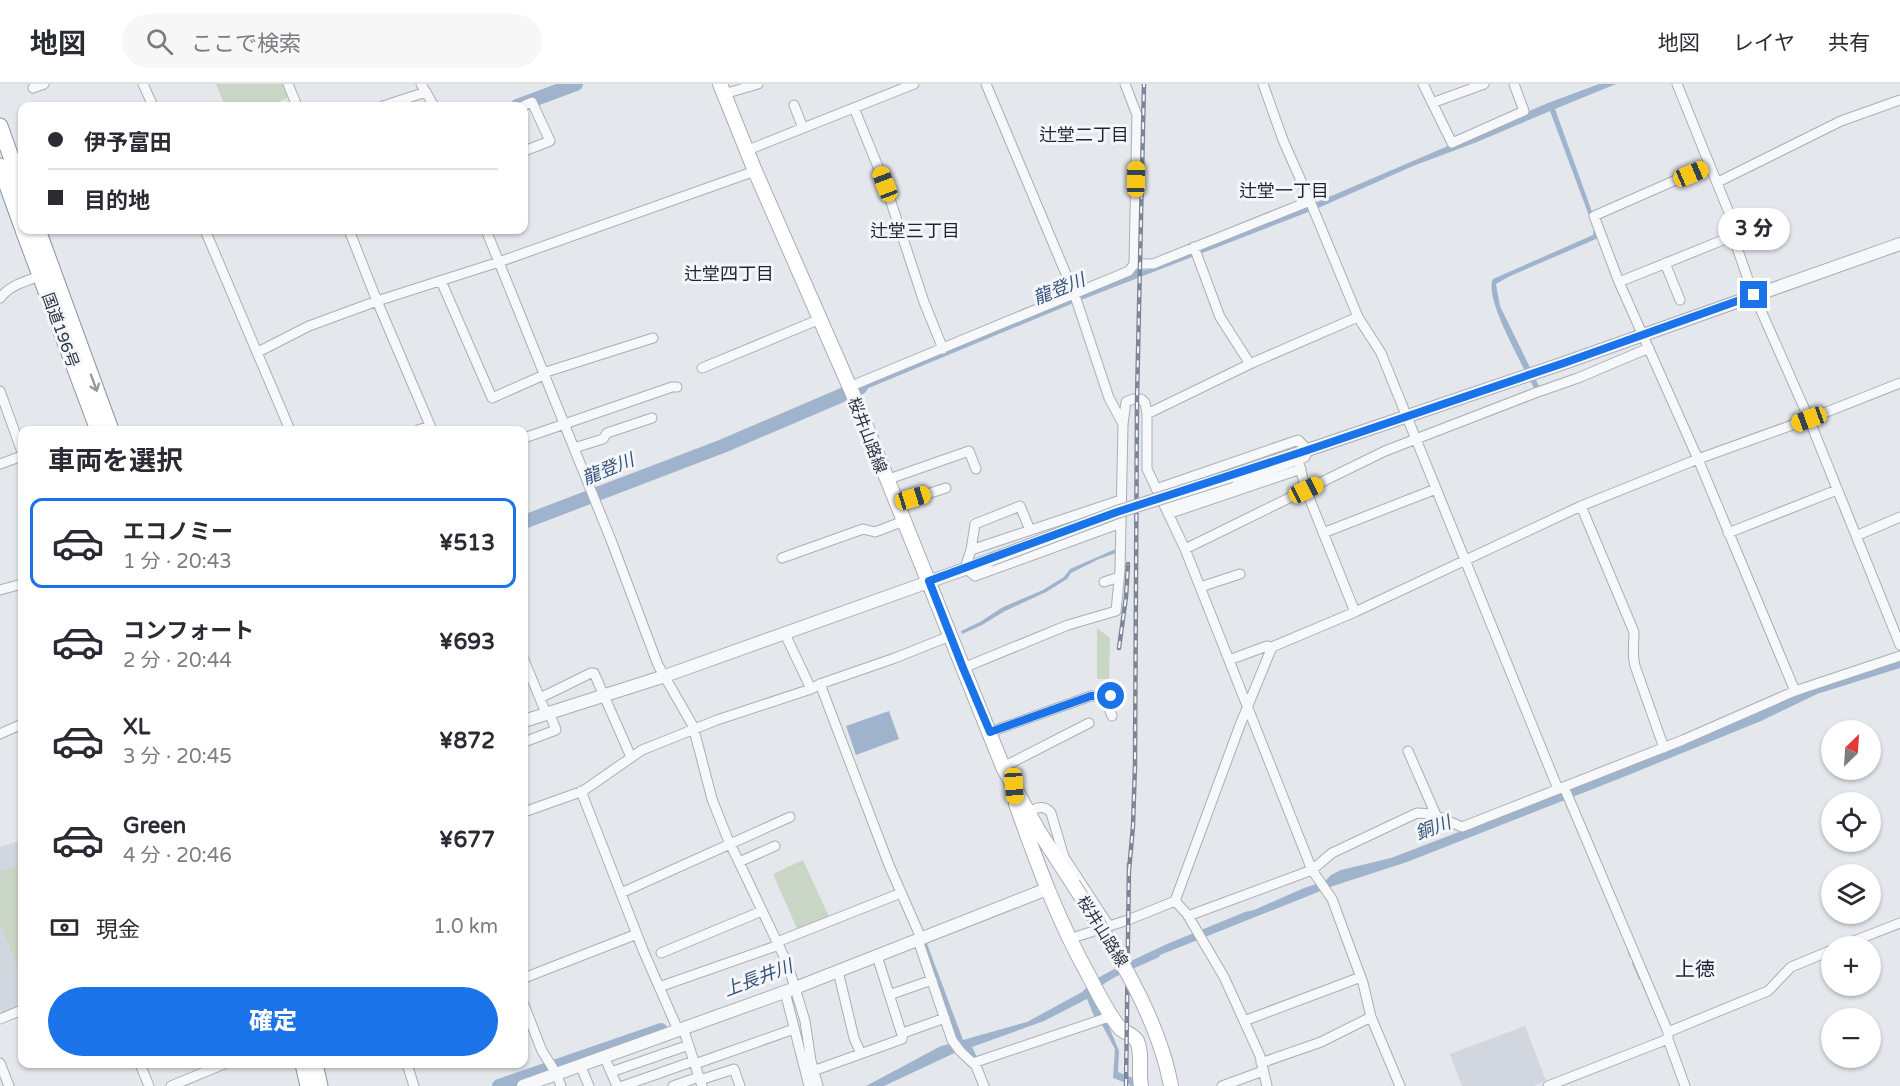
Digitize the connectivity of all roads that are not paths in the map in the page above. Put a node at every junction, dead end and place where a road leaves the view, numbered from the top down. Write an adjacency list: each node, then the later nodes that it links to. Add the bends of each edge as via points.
1 (44, 84): 13 (street)
2 (143, 84): 17 (street)
3 (288, 84): 18 (street)
4 (758, 84): 15 (street)
5 (914, 84): 24 (street)
6 (986, 84): 50 (street)
7 (1125, 84): 46 (street, via 1137,115)
8 (1263, 84): 34 (street, via 1282,140)
9 (1423, 84): 21 (street)
10 (1484, 84): 21 (street)
11 (1514, 84): 21 (street, via 1524,111 1452,143)
12 (1677, 84): 29 (street)
13 (33, 88)
14 (424, 88): 19 (street); 20 (street)
15 (722, 89): 28 (main road, 桜井山路線)
16 (1900, 100): 33 (street, via 1841,121)
17 (151, 102)
18 (295, 102)
19 (392, 102)
20 (432, 102)
21 (1432, 103)
22 (528, 104): 27 (street, via 532,102 550,141)
23 (794, 105): 26 (street)
24 (854, 108): 26 (street); 60 (street)
25 (0, 126): 32 (highway)
26 (803, 128): 28 (street)
27 (528, 149)
28 (748, 150): 31 (main road, 桜井山路線)
29 (1710, 165): 33 (street); 49 (street, via 1594,216)
30 (0, 166): 35 (highway, 国道196号)
31 (755, 171): 44 (street); 56 (main road, 桜井山路線)
32 (18, 177)
33 (1718, 182): 41 (street, via 1736,230)
34 (1310, 201): 43 (street); 55 (street)
35 (18, 215)
36 (25, 234): 47 (highway, 国道196号)
37 (39, 234): 76 (highway, 国道196号, one-way to 76)
38 (207, 234): 61 (street)
39 (351, 234): 54 (street)
40 (488, 234): 44 (street)
41 (1733, 236): 45 (street); 51 (street)
42 (1900, 243): 51 (street)
43 (1194, 248): 46 (street, via 1153,264); 62 (street, via 1220,317)
44 (499, 261): 48 (street); 64 (street)
45 (1665, 263): 49 (street); 53 (street)
46 (1134, 264): 50 (street, via 1129,271)
47 (40, 276): 52 (street, via 15,285); 75 (highway, 国道196号)
48 (441, 281): 54 (street); 64 (street, via 492,398)
49 (1619, 282): 57 (street)
50 (1074, 293): 60 (street); 74 (street, via 1109,398)
51 (1754, 295): 57 (street); 72 (street)
52 (0, 298)
53 (1680, 300)
54 (377, 301): 61 (street, via 309,326); 78 (street)
55 (1358, 317): 62 (street); 70 (street, via 1381,353)
56 (820, 319): 63 (street); 67 (main road, 桜井山路線)
57 (1642, 334): 59 (street); 70 (street)
58 (653, 338): 64 (street)
59 (1649, 348): 80 (street); 85 (street)
60 (943, 349): 67 (street)
61 (258, 352): 77 (street)
62 (1250, 364): 69 (street)
63 (702, 368)
64 (544, 374): 73 (street)
65 (1900, 383): 72 (street)
66 (677, 387): 73 (street)
67 (849, 387): 89 (main road, 桜井山路線)
68 (0, 391): 81 (street)
69 (1147, 414): 74 (street, via 1141,399 1133,399 1126,402); 91 (street, via 1147,469)
70 (1406, 415): 80 (street); 83 (street)
71 (652, 418): 82 (street)
72 (1809, 419): 85 (street); 94 (street)
73 (564, 424): 79 (street); 82 (street)
74 (1123, 424): 95 (street)
75 (96, 426)
76 (110, 426)
77 (288, 426)
78 (430, 426)
79 (528, 437)
80 (1416, 441): 92 (street); 93 (street, via 1386,451)
81 (18, 443)
82 (574, 448): 127 (street)
83 (1308, 450): 87 (street); 91 (street, via 1298,440); 110 (street, bridge, via 1117,512)
84 (18, 456): 86 (street)
85 (1698, 459): 97 (street); 104 (street)
86 (0, 464)
87 (1299, 464): 93 (street); 98 (street)
88 (976, 469): 89 (street, via 969,451)
89 (886, 480): 96 (main road, 桜井山路線)
90 (946, 488): 96 (street)
91 (1156, 489): 98 (street)
92 (1436, 489): 103 (street); 109 (street)
93 (1306, 490): 103 (street); 106 (street)
94 (1837, 490): 104 (street); 105 (street)
95 (1120, 500): 101 (street); 102 (street)
96 (896, 504): 100 (main road, 桜井山路線)
97 (1581, 506): 109 (street); 143 (street, via 1634,633 1635,666)
98 (1167, 510): 106 (street)
99 (1900, 517): 105 (street)
100 (904, 521): 108 (street, via 875,532 863,529); 113 (main road, 桜井山路線)
101 (1121, 523): 110 (street, via 975,576); 112 (street)
102 (1030, 530): 107 (street); 107 (street, via 1020,506 975,524)
103 (1323, 533): 118 (street)
104 (1728, 533): 130 (street)
105 (1856, 536): 121 (street)
106 (1185, 549): 116 (street)
107 (971, 550): 110 (street)
108 (782, 558)
109 (1466, 559): 118 (street); 148 (street)
110 (965, 568): 113 (street)
111 (1240, 574): 116 (street)
112 (1119, 576): 114 (street); 125 (street, via 1116,611 1068,625)
113 (929, 581): 119 (street); 120 (main road, 桜井山路線)
114 (1104, 582)
115 (18, 585): 117 (street)
116 (1200, 587): 124 (street)
117 (0, 590)
118 (1355, 612): 122 (street)
119 (785, 634): 127 (street); 129 (street)
120 (950, 636): 125 (main road, 桜井山路線); 128 (street)
121 (1900, 645)
122 (1272, 647): 124 (street); 133 (street)
123 (1900, 656): 130 (street)
124 (1229, 660): 133 (street)
125 (963, 668): 140 (main road, 桜井山路線)
126 (528, 670): 132 (street)
127 (665, 676): 131 (street); 139 (street)
128 (820, 684): 129 (street); 160 (street)
129 (811, 689): 139 (street)
130 (1795, 691): 143 (street)
131 (604, 695): 132 (street, via 591,673); 134 (street); 145 (street)
132 (540, 698): 134 (street)
133 (1247, 706): 157 (street); 161 (street)
134 (548, 712): 136 (street); 142 (street, via 556,730)
135 (1112, 716): 140 (street, via 1109,693)
136 (528, 720)
137 (1089, 723): 146 (street)
138 (18, 726): 141 (street)
139 (693, 729): 145 (street); 154 (street, via 712,799)
140 (990, 732): 146 (main road, 桜井山路線)
141 (0, 734)
142 (528, 740)
143 (1664, 748): 148 (street)
144 (1407, 750): 152 (street)
145 (631, 757): 149 (street)
146 (1003, 767): 147 (main road, 桜井山路線)
147 (1014, 786): 151 (main road, 桜井山路線); 158 (main road, 桜井山路線, via 1015,803)
148 (1561, 788): 152 (street, via 1462,828); 191 (street)
149 (581, 791): 150 (street); 159 (street)
150 (528, 811)
151 (1028, 812): 165 (street, via 1042,807 1051,813 1064,857); 208 (main road, 桜井山路線, bridge, via 1142,1000)
152 (1436, 815): 157 (street, via 1417,813 1376,831 1332,853)
153 (790, 817): 154 (street)
154 (730, 843): 156 (street); 159 (street)
155 (775, 846): 156 (street)
156 (739, 862): 162 (street)
157 (1312, 870): 163 (street); 176 (street, via 1332,898)
158 (1047, 889): 168 (street); 169 (main road, 桜井山路線)
159 (621, 893): 166 (street)
160 (901, 893): 168 (street); 170 (street)
161 (1175, 901): 163 (street); 165 (street)
162 (762, 911): 170 (street); 171 (street)
163 (1188, 916): 187 (street, via 1224,977)
164 (1900, 923): 167 (street)
165 (1109, 926): 169 (street)
166 (637, 934): 175 (street); 178 (street)
167 (1867, 936)
168 (919, 939): 173 (street); 177 (street)
169 (1069, 939): 183 (main road, 桜井山路線)
170 (778, 943): 178 (street); 179 (street)
171 (661, 953)
172 (1821, 955): 191 (street, via 1791,967 1768,991)
173 (877, 956): 174 (street); 180 (street)
174 (838, 971): 179 (street); 193 (street)
175 (528, 976)
176 (1361, 977): 184 (street); 187 (street)
177 (932, 980): 180 (street); 185 (street)
178 (659, 987): 188 (street)
179 (791, 990): 188 (street); 189 (street); 207 (street, via 805,1021)
180 (890, 994): 190 (street)
181 (18, 1012): 186 (street)
182 (528, 1015): 206 (street, via 542,1051)
183 (1112, 1016): 197 (street); 225 (main road, 桜井山路線, via 1120,1029 1136,1038)
184 (1371, 1017): 199 (street); 228 (street)
185 (945, 1018): 190 (street); 197 (street, via 952,1040)
186 (0, 1019)
187 (1244, 1021): 199 (street)
188 (680, 1029): 192 (street); 194 (street)
189 (794, 1029): 195 (street); 207 (street)
190 (902, 1035): 193 (street, via 902,1039)
191 (1668, 1035): 229 (street); 230 (street)
192 (689, 1045): 195 (street); 205 (street)
193 (861, 1054): 207 (street)
194 (604, 1056): 198 (street); 205 (street)
195 (694, 1062): 209 (street); 220 (street)
196 (0, 1063): 210 (street)
197 (973, 1063): 224 (street)
198 (580, 1065): 206 (street); 218 (street)
199 (1262, 1067): 226 (street); 227 (street)
200 (142, 1068): 211 (street)
201 (214, 1068): 212 (street)
202 (304, 1068): 213 (highway)
203 (316, 1068): 214 (highway)
204 (408, 1068): 215 (street)
205 (611, 1072): 219 (street)
206 (556, 1073): 216 (street); 217 (street)
207 (810, 1078): 223 (street)
208 (1169, 1079)
209 (701, 1081): 221 (street); 222 (street, via 734,1069)
210 (9, 1086)
211 (149, 1086)
212 (171, 1086)
213 (308, 1086)
214 (320, 1086)
215 (414, 1086)
216 (523, 1086)
217 (561, 1086)
218 (589, 1086)
219 (617, 1086)
220 (623, 1086)
221 (673, 1086)
222 (740, 1086)
223 (818, 1086)
224 (984, 1086)
225 (1141, 1086)
226 (1222, 1086)
227 (1267, 1086)
228 (1400, 1086)
229 (1549, 1086)
230 (1685, 1086)

